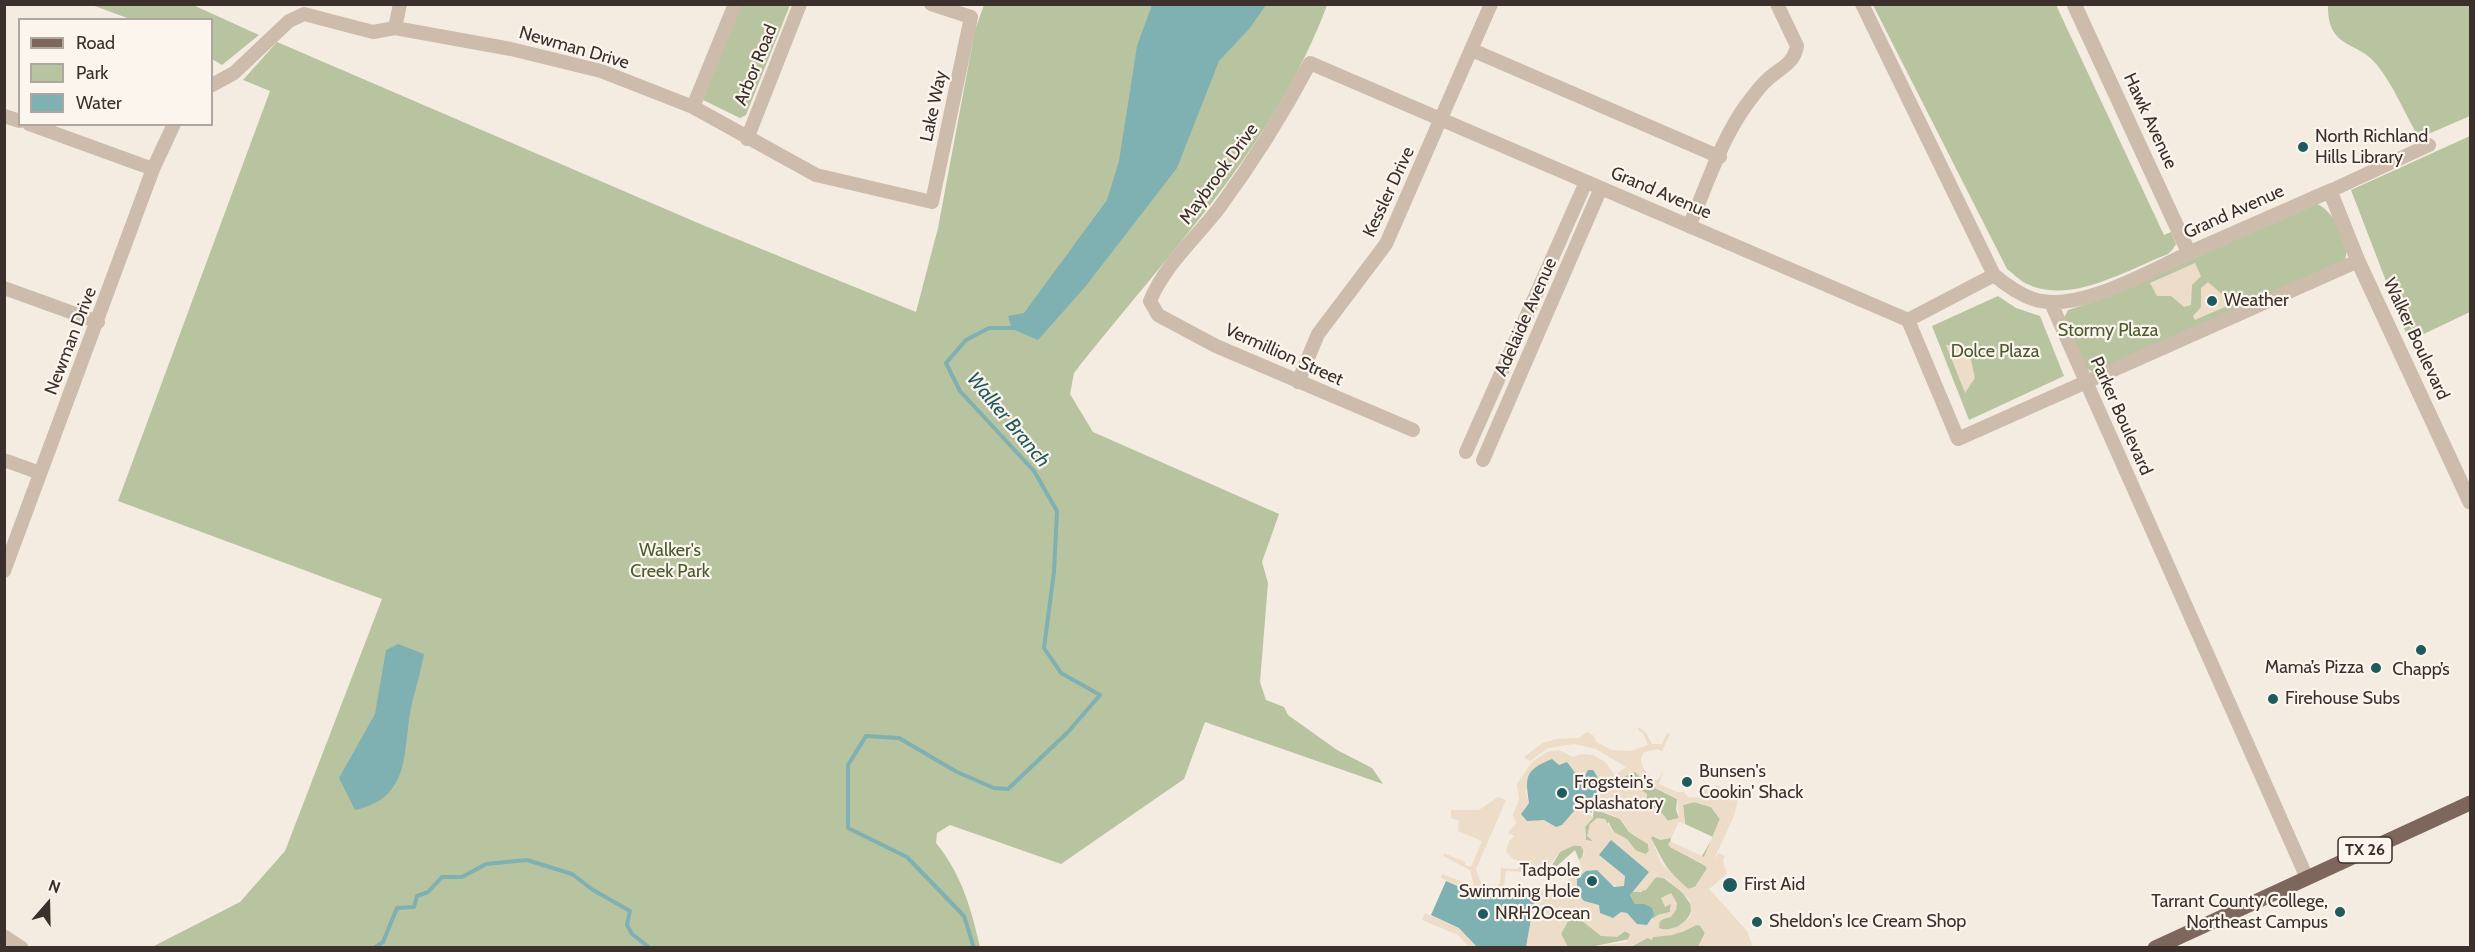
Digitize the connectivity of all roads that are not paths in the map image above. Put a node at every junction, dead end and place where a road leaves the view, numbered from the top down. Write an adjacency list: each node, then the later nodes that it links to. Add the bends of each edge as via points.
1 (400, 4): 9 (street)
2 (735, 4): 13 (street)
3 (800, 4): 17 (street, Arbor Road)
4 (931, 4): 24 (street, Lake Way, via 971,17)
5 (1491, 4): 10 (street, Kessler Drive)
6 (1777, 4): 19 (street, via 1797,46 1795,53 1792,61 1768,79 1746,105)
7 (1862, 4): 28 (street)
8 (2074, 4): 26 (street, Hawk Avenue)
9 (395, 28): 12 (street, Newman Drive, via 373,32 304,14 289,21 234,73); 13 (street, Newman Drive, via 512,49 601,71)
10 (1472, 50): 14 (street, Kessler Drive); 19 (street)
11 (1310, 63): 14 (street, Grand Avenue); 30 (street, Maybrook Drive, via 1276,125 1219,208 1161,280)
12 (213, 84)
13 (693, 107): 17 (street, Newman Drive)
14 (1442, 120): 21 (street, Grand Avenue); 35 (street, Kessler Drive, via 1386,244 1318,334)
15 (35, 126): 20 (street)
16 (173, 126): 20 (street, Newman Drive)
17 (747, 139): 24 (street, Newman Drive, via 816,176)
18 (2429, 145): 23 (street, Grand Avenue)
19 (1720, 157): 25 (street)
20 (153, 169): 33 (street, Newman Drive)
21 (1586, 182): 22 (street, Grand Avenue); 37 (street, Adelaide Avenue)
22 (1601, 188): 25 (street, Grand Avenue); 39 (street, Adelaide Avenue)
23 (2330, 191): 26 (street, Grand Avenue); 27 (street, Walker Boulevard)
24 (932, 202)
25 (1689, 226): 32 (street, Grand Avenue)
26 (2189, 254): 31 (street, Grand Avenue, via 2074,301)
27 (2358, 261): 34 (street); 41 (street, Walker Boulevard)
28 (1994, 275): 31 (street, via 2016,292); 32 (street)
29 (4, 288): 33 (street)
30 (1150, 301): 35 (street, Vermillion Street, via 1158,315)
31 (2050, 303): 34 (street, Parker Boulevard)
32 (1908, 320): 34 (street, via 1958,439)
33 (98, 322): 40 (street, Newman Drive)
34 (2086, 381): 44 (street, Parker Boulevard)
35 (1298, 382): 36 (street, Vermillion Street)
36 (1413, 430)
37 (1466, 452)
38 (4, 460): 40 (street)
39 (1483, 460)
40 (40, 473): 42 (street, Newman Drive)
41 (2470, 502)
42 (4, 572)
43 (2470, 802): 44 (main road, TX 26)
44 (2307, 878): 47 (main road, TX 26)
45 (4, 937): 46 (street)
46 (21, 948)
47 (2155, 948)

